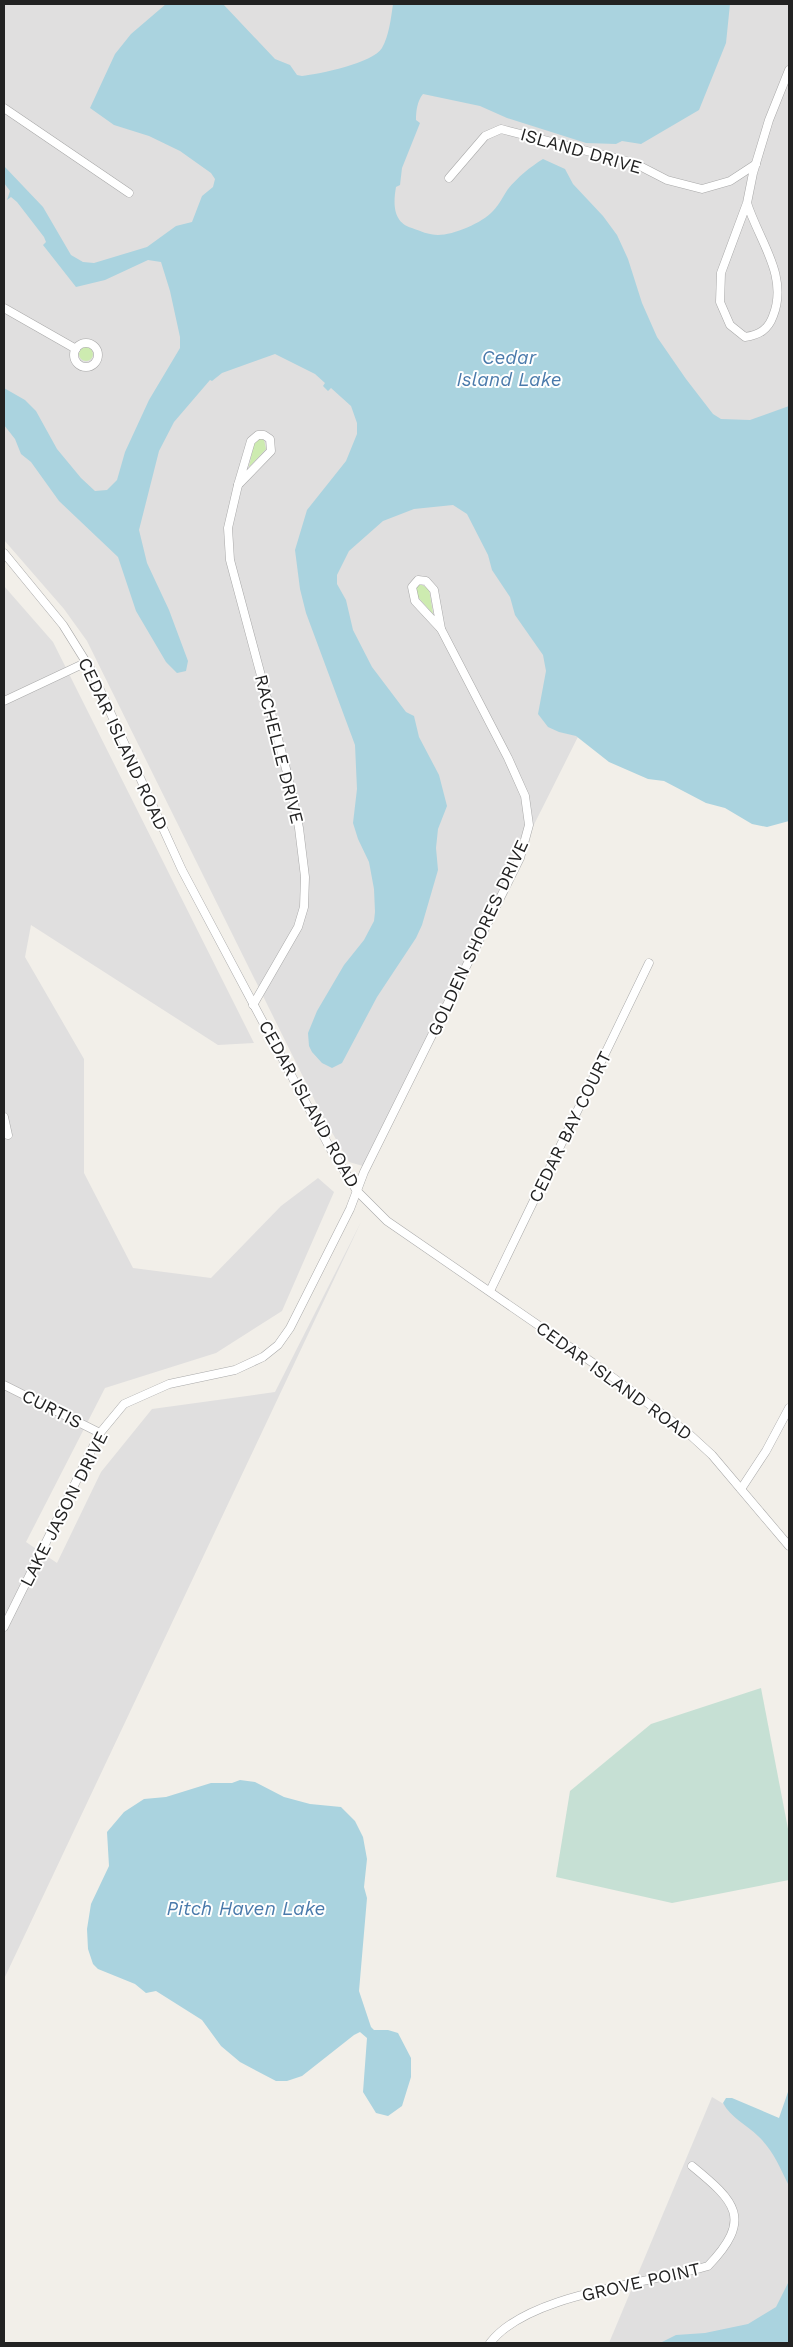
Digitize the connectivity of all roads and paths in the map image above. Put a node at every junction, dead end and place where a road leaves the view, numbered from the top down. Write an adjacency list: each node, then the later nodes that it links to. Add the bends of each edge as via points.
1 (789, 70): 3 (street)
2 (4, 108): 5 (street)
3 (756, 164): 4 (street, ISLAND DRIVE, via 730,181 702,190 667,180 634,163 501,129 486,136); 6 (street)
4 (449, 178)
5 (129, 193)
6 (747, 203): 6 (street, via 721,273 720,302 730,325 745,337 758,335 770,324 778,305 779,285)
7 (4, 308): 8 (street)
8 (76, 348)
9 (238, 485): 9 (street, RACHELLE DRIVE, via 271,451 267,437 258,435 251,441); 15 (street, RACHELLE DRIVE, via 228,528 231,568 289,780 306,877 304,906 298,927)
10 (4, 553): 12 (street, CEDAR ISLAND ROAD, via 63,625)
11 (441, 629): 11 (street, GOLDEN SHORES DRIVE, via 433,588 423,580 416,581 412,589 414,599); 18 (street, GOLDEN SHORES DRIVE, via 520,784 528,808 528,830 520,858)
12 (87, 662): 13 (street); 15 (street, CEDAR ISLAND ROAD, via 182,870)
13 (4, 701)
14 (649, 963): 19 (street, CEDAR BAY COURT)
15 (253, 1005): 18 (street, CEDAR ISLAND ROAD, via 334,1156)
16 (4, 1117): 17 (street)
17 (8, 1135)
18 (357, 1190): 19 (street, CEDAR ISLAND ROAD, via 387,1221); 22 (street, LAKE JASON DRIVE, via 301,1310 278,1345 263,1357 235,1370 169,1384 124,1404)
19 (490, 1291): 23 (street, CEDAR ISLAND ROAD, via 680,1426)
20 (4, 1385): 22 (street, CURTIS)
21 (789, 1408): 23 (street)
22 (100, 1433): 25 (street, LAKE JASON DRIVE)
23 (741, 1488): 24 (street, CEDAR ISLAND ROAD)
24 (789, 1546)
25 (7, 1612): 26 (street, LAKE JASON DRIVE)
26 (4, 1627)
27 (692, 2166): 28 (street, GROVE POINT, via 728,2198 735,2214 734,2232 725,2248 708,2266 565,2300 524,2315)
28 (490, 2343)

